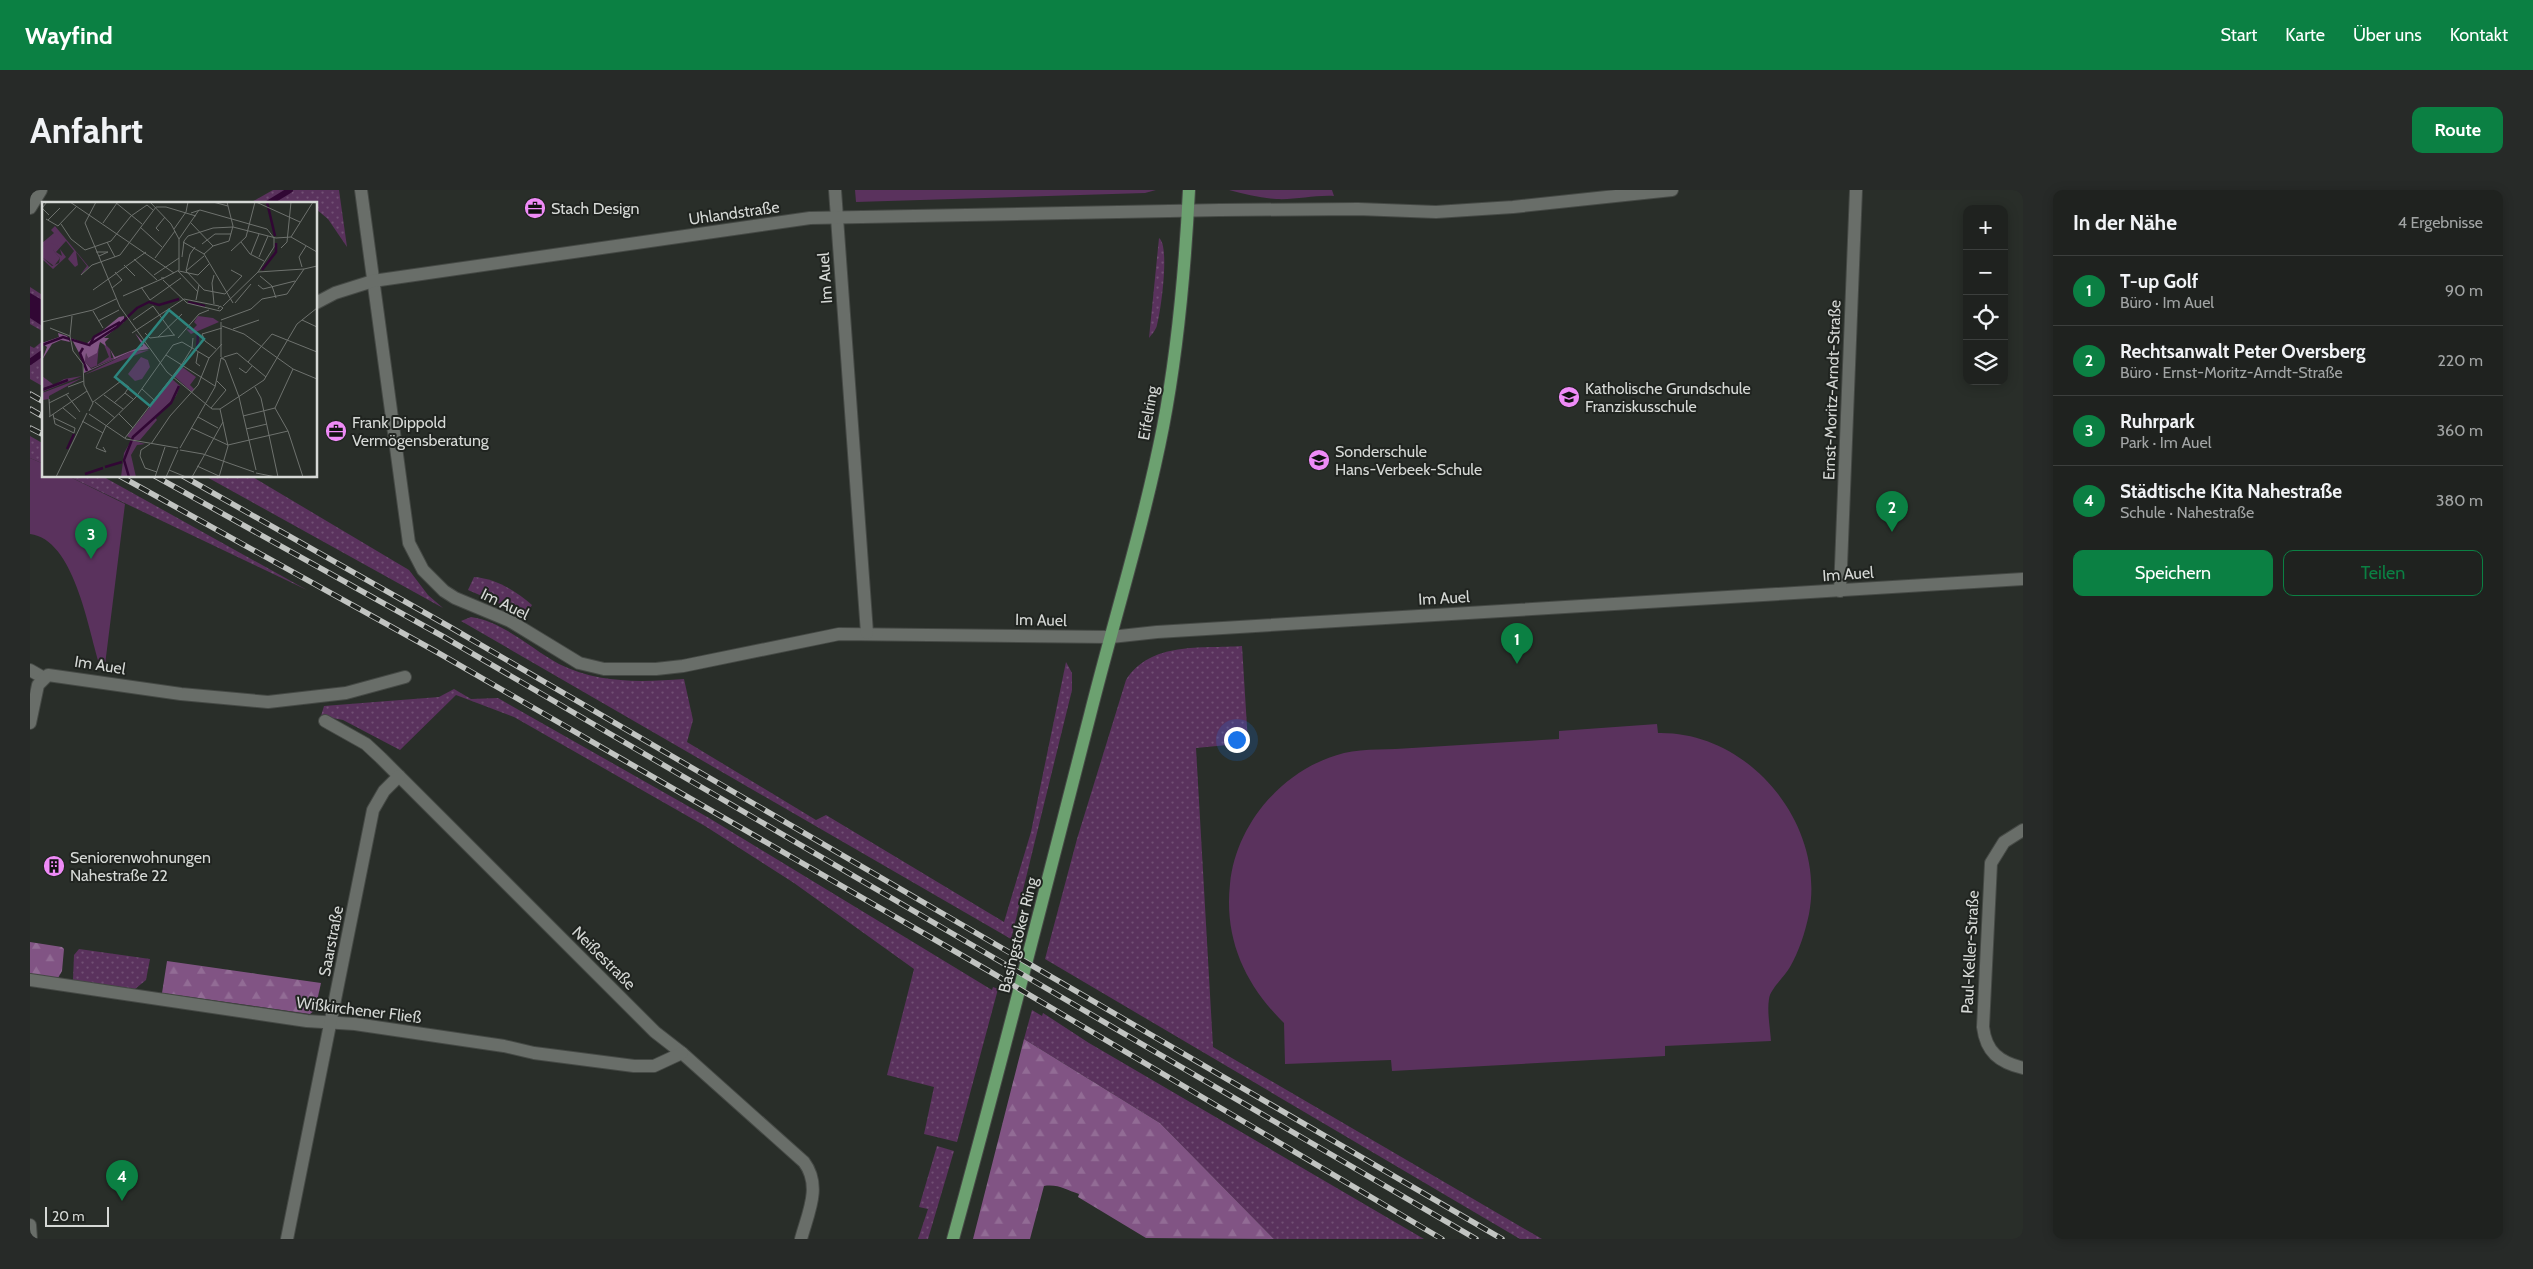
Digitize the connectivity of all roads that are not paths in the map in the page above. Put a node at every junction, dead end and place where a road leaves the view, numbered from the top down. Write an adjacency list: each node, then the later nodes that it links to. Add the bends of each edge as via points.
1 (41, 190): 7 (street)
2 (361, 190): 10 (street, Im Auel)
3 (835, 190): 9 (street, Im Auel)
4 (1189, 190): 8 (main road, Eifelring)
5 (1672, 190): 8 (street, Uhlandstraße, via 1436,212)
6 (1856, 190): 13 (street, Ernst-Moritz-Arndt-Straße)
7 (30, 208)
8 (1188, 210): 9 (street, Uhlandstraße); 15 (main road, Eifelring, via 1180,308 1164,424)
9 (837, 219): 10 (street, Uhlandstraße, via 810,218); 14 (street, Im Auel)
10 (373, 281): 11 (street, Uhlandstraße, via 335,293); 14 (street, Im Auel, via 409,543 423,570 444,591 510,621 579,663 604,669 683,666 826,635)
11 (318, 303)
12 (2023, 579): 13 (street, Im Auel)
13 (1840, 591): 15 (street, Im Auel)
14 (867, 633): 15 (street, Im Auel)
15 (1111, 637): 31 (main road, Basingstoker Ring)
16 (30, 670): 18 (street)
17 (405, 676): 18 (street, Im Auel, via 346,693 268,702 181,694 54,675)
18 (44, 678): 20 (street, via 38,685)
19 (325, 721): 21 (street, Neißestraße, via 366,744)
20 (30, 723)
21 (399, 776): 24 (street, Saarstraße, via 384,791 374,810); 25 (street, Neißestraße, via 654,1032)
22 (2023, 830): 26 (street, Paul-Keller-Straße, via 2004,842 1991,863 1983,1027 1986,1043 1995,1057)
23 (30, 980): 24 (street, Wißkirchener Fließ)
24 (332, 1022): 25 (street, Wißkirchener Fließ, via 634,1066 654,1066); 29 (street, Saarstraße)
25 (682, 1053): 30 (street, Neißestraße, via 810,1170 814,1190)
26 (2023, 1068)
27 (30, 1225): 28 (street)
28 (31, 1239)
29 (287, 1239)
30 (801, 1239)
31 (953, 1239)

